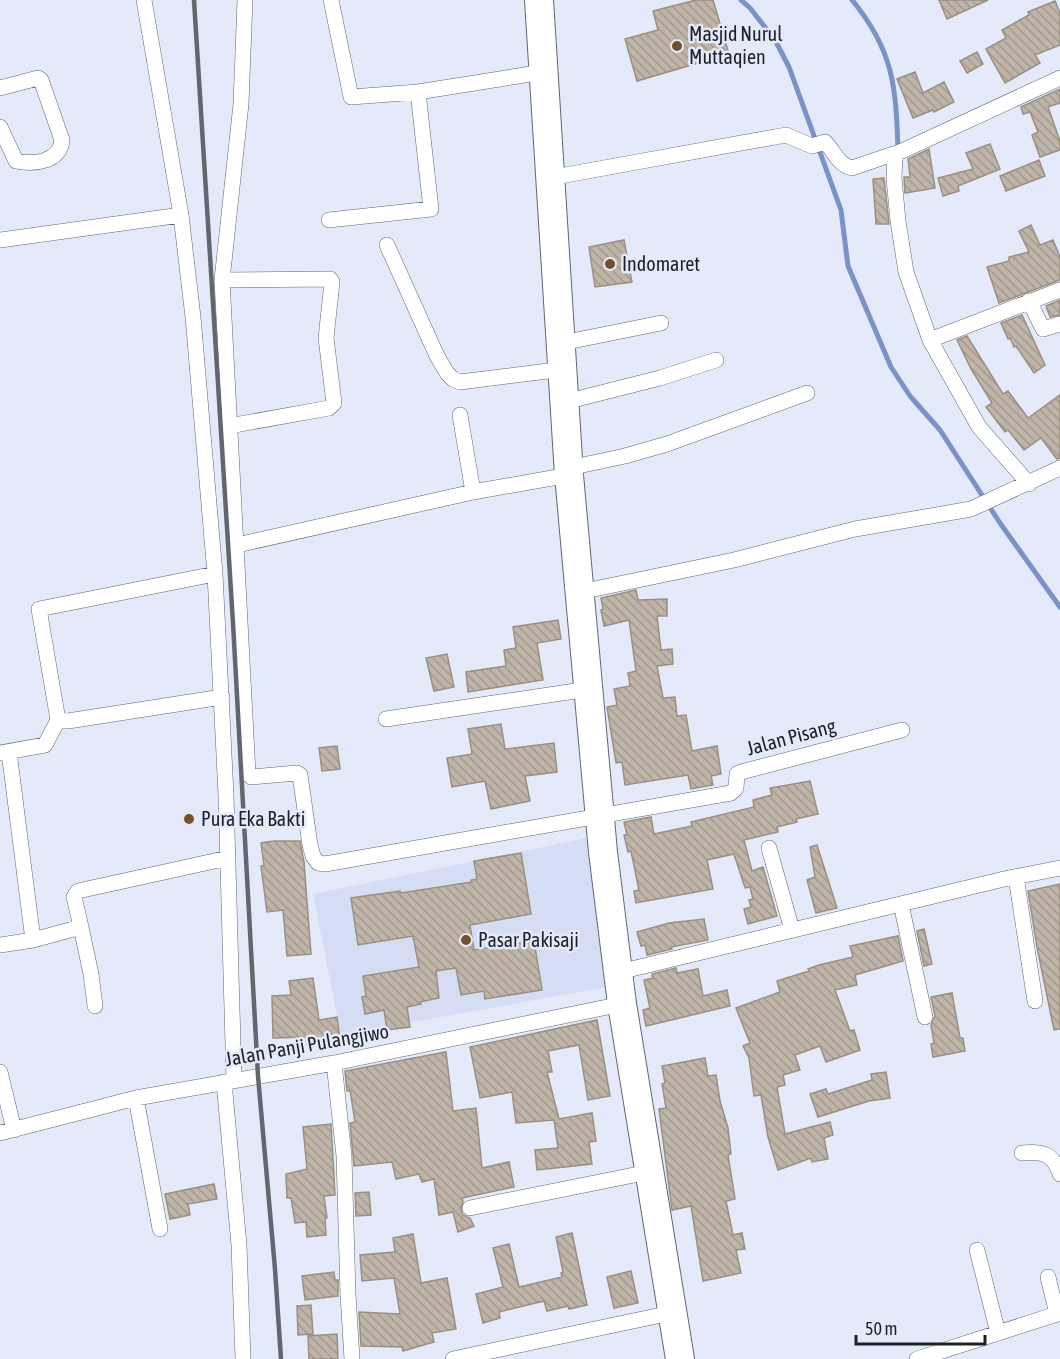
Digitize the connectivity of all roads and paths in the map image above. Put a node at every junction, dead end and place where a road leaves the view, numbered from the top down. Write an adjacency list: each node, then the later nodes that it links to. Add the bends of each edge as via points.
1 (144, 0): 12 (street)
2 (245, 0): 16 (street, via 241,104)
3 (331, 0): 8 (street, via 351,97)
4 (539, 0): 5 (highway)
5 (543, 72): 8 (street); 11 (highway)
6 (1060, 78): 10 (street)
7 (0, 88): 9 (street, via 32,78 41,80 62,148 57,155 34,164 16,161)
8 (418, 92): 13 (street, via 431,209)
9 (0, 127)
10 (898, 152): 11 (street, via 852,168 819,144 786,135); 21 (street, via 894,178 906,272)
11 (549, 178): 22 (highway)
12 (181, 215): 14 (street); 33 (street)
13 (329, 220)
14 (0, 240)
15 (387, 245): 22 (street, via 437,356 453,379 460,382)
16 (222, 280): 27 (street); 27 (street, via 332,282 326,338 334,403 329,408)
17 (1060, 290): 18 (street)
18 (1029, 301): 20 (street, via 1043,329); 21 (street)
19 (661, 323): 22 (street)
20 (1060, 324)
21 (930, 340): 30 (street, via 979,427)
22 (563, 356): 25 (highway)
23 (716, 360): 25 (street)
24 (807, 393): 29 (street, via 667,444)
25 (566, 402): 29 (highway)
26 (460, 416): 31 (street)
27 (229, 426): 32 (street)
28 (1060, 468): 30 (street)
29 (569, 471): 31 (street); 34 (highway)
30 (1027, 484): 34 (street, via 971,509 855,529 734,560)
31 (473, 492): 32 (street)
32 (237, 545): 41 (street, via 248,774 300,774 313,856 318,863)
33 (215, 574): 36 (street); 38 (street, via 39,609)
34 (580, 592): 35 (highway)
35 (589, 689): 37 (street); 41 (highway)
36 (222, 698): 38 (street); 43 (street)
37 (386, 719)
38 (58, 720): 40 (street, via 45,745)
39 (902, 730): 41 (street, Jalan Pisang, via 741,772 736,774 736,789 731,793)
40 (4, 752): 49 (street)
41 (601, 817): 51 (highway)
42 (769, 848): 48 (street)
43 (228, 858): 47 (street, via 78,891 74,904); 58 (street)
44 (1060, 868): 45 (street)
45 (1016, 877): 46 (street); 52 (street)
46 (901, 904): 48 (street); 55 (street)
47 (81, 927): 49 (street); 54 (street)
48 (792, 930): 51 (street)
49 (33, 940): 50 (street)
50 (0, 945)
51 (619, 972): 53 (highway)
52 (1035, 1001)
53 (622, 1004): 56 (street, Jalan Panji Pulangjiwo); 62 (highway)
54 (95, 1006)
55 (925, 1017)
56 (334, 1063): 58 (street, Jalan Panji Pulangjiwo); 73 (street, via 344,1156)
57 (0, 1072): 60 (street)
58 (229, 1081): 59 (street, Jalan Panji Pulangjiwo); 72 (street)
59 (136, 1098): 60 (street, Jalan Panji Pulangjiwo); 65 (street)
60 (7, 1132)
61 (1022, 1153): 63 (street, via 1039,1151 1048,1155)
62 (649, 1172): 64 (street); 68 (highway)
63 (1060, 1174)
64 (470, 1208)
65 (160, 1229)
66 (977, 1250): 70 (street)
67 (1048, 1277): 69 (street)
68 (671, 1313): 71 (street); 75 (highway)
69 (1058, 1314): 70 (street)
70 (998, 1333): 76 (street)
71 (511, 1353): 74 (street)
72 (243, 1359)
73 (352, 1359)
74 (453, 1359)
75 (680, 1359)
76 (918, 1359)

